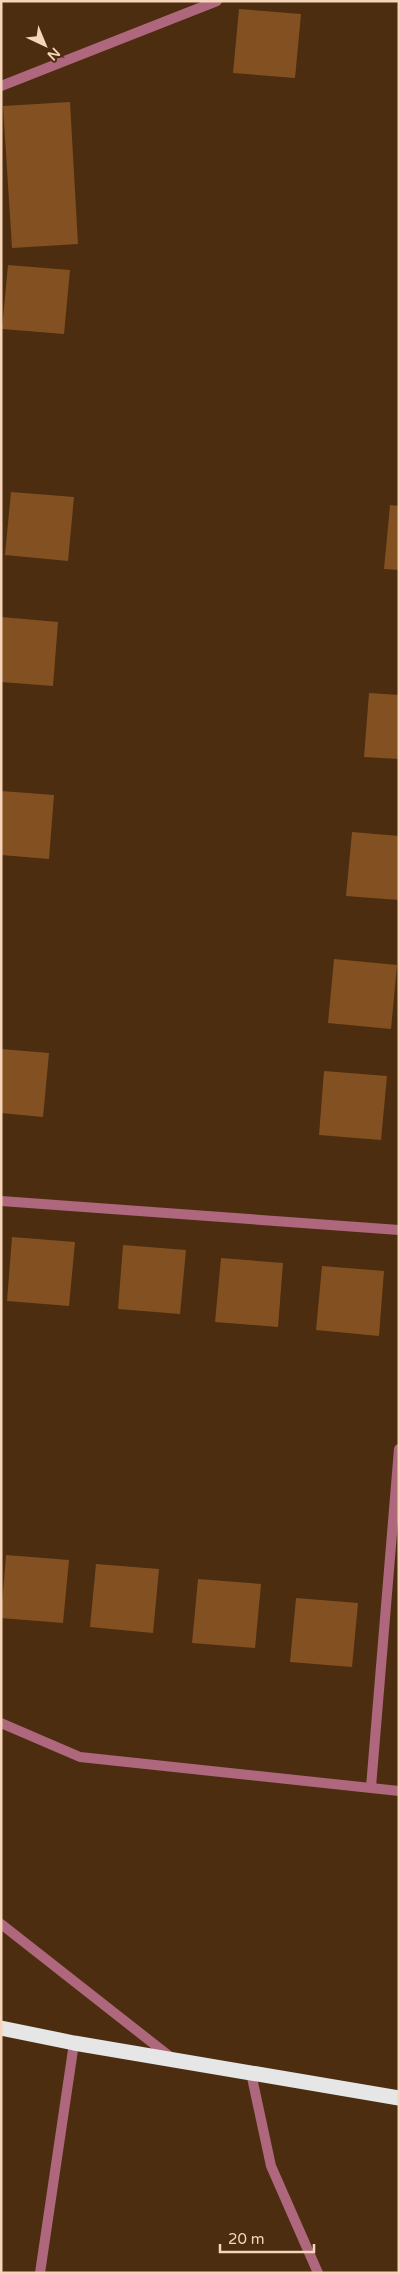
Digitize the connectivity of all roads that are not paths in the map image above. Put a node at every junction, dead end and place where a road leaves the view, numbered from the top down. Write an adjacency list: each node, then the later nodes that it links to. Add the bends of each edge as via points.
1 (217, 1): 2 (street)
2 (1, 86)
3 (1, 1201): 4 (street)
4 (399, 1230)
5 (399, 1449): 7 (street)
6 (1, 1723): 7 (street, via 80,1757)
7 (371, 1787): 8 (street)
8 (399, 1791)
9 (1, 1924): 12 (street)
10 (1, 2028): 11 (highway)
11 (74, 2043): 12 (highway); 15 (street)
12 (174, 2059): 13 (highway)
13 (251, 2073): 14 (highway); 16 (street, via 271,2166)
14 (399, 2098)
15 (40, 2273)
16 (318, 2273)

